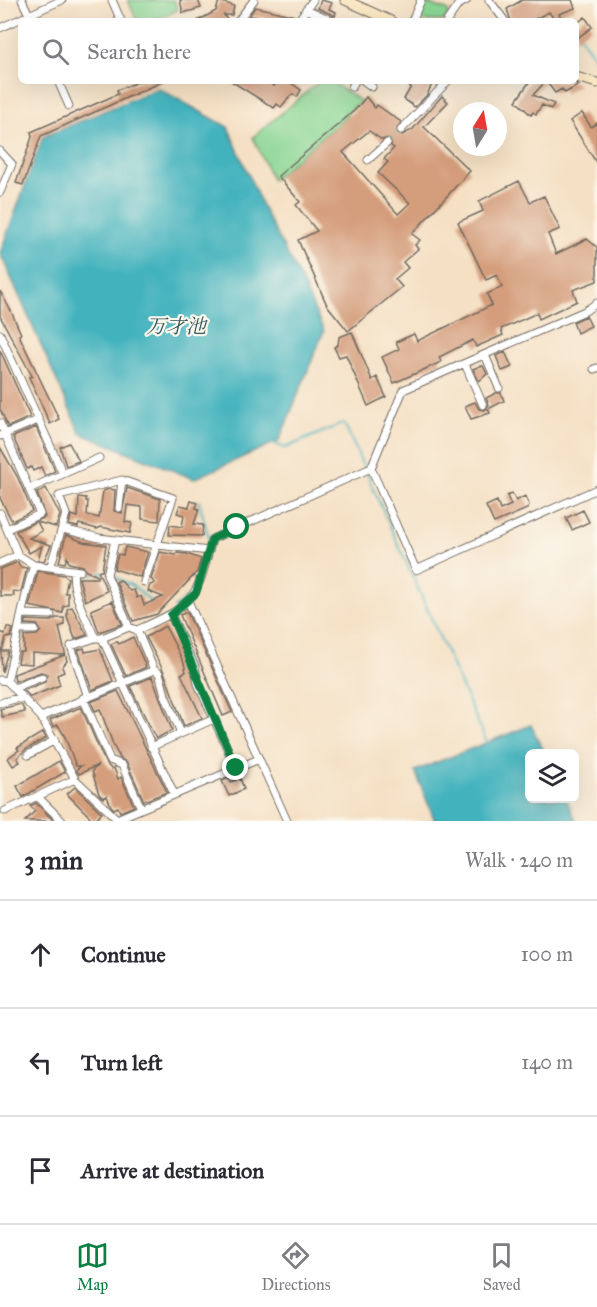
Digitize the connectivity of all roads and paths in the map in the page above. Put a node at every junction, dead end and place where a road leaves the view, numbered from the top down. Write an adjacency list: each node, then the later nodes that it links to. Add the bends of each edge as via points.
1 (22, 0): 12 (street)
2 (62, 0): 12 (street)
3 (112, 0): 13 (street)
4 (254, 0): 14 (street)
5 (313, 0): 11 (street)
6 (345, 0): 17 (main road)
7 (421, 0): 18 (street)
8 (467, 0): 10 (street)
9 (489, 0): 20 (street)
10 (456, 2): 19 (street)
11 (306, 9): 15 (street); 16 (street)
12 (30, 18)
13 (120, 18)
14 (240, 18)
15 (300, 18)
16 (326, 18)
17 (384, 18)
18 (413, 18)
19 (448, 18)
20 (503, 18)
21 (18, 22): 22 (street)
22 (0, 28)
23 (579, 78): 24 (main road)
24 (597, 83)
25 (59, 84): 29 (street)
26 (368, 84): 28 (street)
27 (445, 84): 30 (street)
28 (372, 87)
29 (69, 106)
30 (401, 130)
31 (387, 143): 33 (street)
32 (0, 151): 34 (street, via 12,164)
33 (368, 160)
34 (0, 192)
35 (597, 303): 37 (street)
36 (0, 334): 41 (street)
37 (485, 355): 38 (street); 39 (street)
38 (465, 364): 40 (street); 45 (street, via 403,390)
39 (499, 388)
40 (483, 405)
41 (38, 420): 43 (street); 46 (street)
42 (0, 423): 43 (street)
43 (3, 435): 48 (street)
44 (99, 458): 46 (street)
45 (370, 468): 49 (street, via 416,570); 56 (street, via 212,539)
46 (63, 474): 48 (street)
47 (122, 480): 50 (street); 53 (street, via 58,496 66,514); 55 (street, via 172,498)
48 (29, 489): 52 (street, via 40,514)
49 (597, 489)
50 (119, 508)
51 (0, 513): 52 (street)
52 (7, 529): 57 (street)
53 (63, 529): 54 (street); 60 (street)
54 (115, 540): 55 (street); 66 (street, via 107,575 111,596)
55 (157, 545): 56 (street); 61 (street, via 145,567)
56 (209, 551): 62 (street, via 201,583)
57 (18, 555): 58 (street); 59 (street)
58 (0, 563)
59 (34, 565): 60 (street); 63 (street)
60 (51, 565): 69 (street, via 77,571 72,578 76,603)
61 (144, 582)
62 (188, 601): 65 (street); 84 (street)
63 (22, 614): 64 (street); 67 (street)
64 (51, 615)
65 (171, 615): 66 (street); 79 (street)
66 (133, 629): 69 (street); 70 (street)
67 (20, 630): 68 (street); 72 (street)
68 (35, 630)
69 (98, 638): 73 (street); 76 (street, via 70,643 72,667)
70 (154, 670): 73 (street); 80 (street, via 159,673)
71 (42, 677): 74 (street)
72 (4, 680): 74 (street)
73 (122, 683): 76 (street); 82 (street)
74 (14, 688): 75 (street)
75 (22, 697): 77 (street); 78 (street)
76 (85, 697): 78 (street); 89 (street, via 110,760 122,765)
77 (0, 703)
78 (40, 717): 81 (street)
79 (214, 719): 80 (street); 85 (street)
80 (182, 733): 82 (street)
81 (55, 740): 83 (street); 86 (street)
82 (151, 747): 87 (street)
83 (28, 755)
84 (259, 759): 85 (street); 93 (street)
85 (236, 768): 87 (street)
86 (75, 779): 88 (street); 91 (street)
87 (174, 794): 89 (street)
88 (37, 796): 90 (street); 92 (street)
89 (141, 808): 91 (street)
90 (5, 811)
91 (118, 820)
92 (62, 821)
93 (287, 821)

